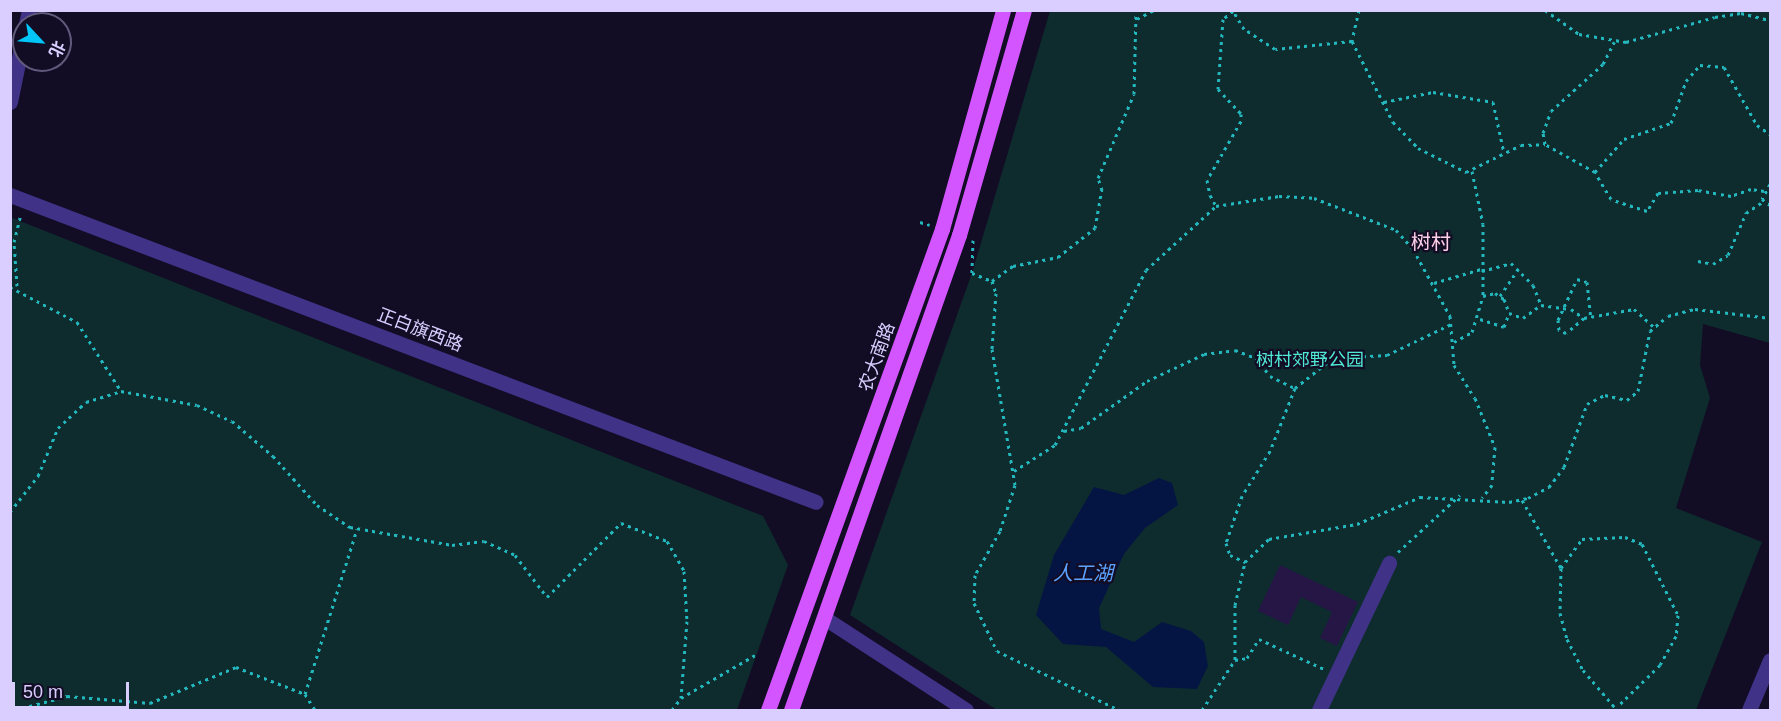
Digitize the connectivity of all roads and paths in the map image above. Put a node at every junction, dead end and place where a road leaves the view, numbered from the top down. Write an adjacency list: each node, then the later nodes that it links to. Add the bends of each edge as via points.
1 (1003, 10): 71 (main road, 农大南路, via 942,229)
2 (1024, 10): 60 (main road, 农大南路, via 958,235)
3 (1136, 10): 8 (path)
4 (1155, 10): 8 (path)
5 (1359, 10): 10 (path)
6 (1545, 10): 11 (path, via 1579,34)
7 (1233, 11): 10 (path, via 1244,29 1275,49); 26 (path, via 1223,18 1216,76 1218,89 1241,114 1241,121 1207,180)
8 (1137, 19): 31 (path, via 1134,94 1098,178 1102,190 1095,228 1058,257 1013,266)
9 (1770, 20): 11 (path, via 1741,13 1650,39)
10 (1352, 41): 14 (path)
11 (1614, 41): 16 (path, via 1603,64 1551,111)
12 (16, 72): 13 (street)
13 (10, 102)
14 (1384, 102): 17 (path, via 1433,92 1493,102); 18 (path, via 1393,122 1418,148)
15 (1770, 134): 19 (path, via 1757,125 1724,67 1700,65 1686,81 1671,123 1624,139)
16 (1545, 144): 17 (path, via 1521,145); 19 (path)
17 (1504, 153): 18 (path)
18 (1472, 171): 30 (path, via 1483,224)
19 (1595, 172): 21 (path, via 1611,199 1647,211 1658,193 1669,191 1731,196 1751,189)
20 (1770, 184): 21 (path)
21 (1764, 191): 24 (path)
22 (10, 195): 23 (street, 正白旗西路)
23 (27, 201): 34 (path, via 14,242); 54 (street, 正白旗西路)
24 (1764, 201): 25 (path); 28 (path, via 1746,213 1728,255 1713,264)
25 (1770, 205)
26 (1216, 206): 32 (path, via 1279,196 1342,207 1396,230); 49 (path, via 1146,270)
27 (976, 241): 31 (path, via 972,273)
28 (1698, 261)
29 (1519, 268): 30 (path, via 1496,264); 36 (path); 37 (path)
30 (1481, 270): 32 (path); 35 (path)
31 (992, 281): 50 (path, via 992,350)
32 (1434, 283): 44 (path)
33 (10, 286): 34 (path)
34 (17, 286): 48 (path, via 77,322)
35 (1483, 296): 36 (path); 43 (path)
36 (1500, 296): 39 (path)
37 (1541, 305): 38 (path); 39 (path, via 1523,318)
38 (1566, 308): 40 (path); 40 (path, via 1559,330 1566,333); 41 (path, via 1577,279 1587,282)
39 (1509, 312): 43 (path, via 1504,327)
40 (1584, 318): 41 (path)
41 (1591, 318): 45 (path, via 1634,309)
42 (1770, 318): 45 (path, via 1695,309 1668,316)
43 (1480, 319): 46 (path, via 1472,332)
44 (1451, 324): 46 (path); 47 (path, via 1387,355 1339,356)
45 (1654, 327): 53 (path, via 1638,391 1627,400 1605,395 1587,404 1564,467 1549,487)
46 (1453, 342): 52 (path, via 1459,379 1475,398 1495,447 1492,485)
47 (1295, 388): 49 (path, via 1270,376 1256,358 1235,350 1204,354 1147,381 1081,428); 57 (path, via 1270,451 1242,496 1226,543 1230,555)
48 (121, 391): 55 (path, via 86,402 58,428 38,476); 56 (path, via 197,405 232,421 273,456 317,505)
49 (1064, 431): 50 (path, via 1037,460)
50 (1014, 471): 74 (path, via 1012,503 975,575 974,603 997,651)
51 (1460, 495): 52 (path); 57 (path, via 1420,497 1356,524 1269,539); 58 (path)
52 (1482, 498): 53 (path)
53 (1522, 500): 59 (path)
54 (816, 502)
55 (10, 512)
56 (357, 529): 65 (path); 66 (path, via 453,545 484,541 515,555 547,597 621,523 667,541 684,571 687,621)
57 (1245, 562): 62 (path, via 1235,605)
58 (1389, 562): 64 (street)
59 (1561, 568): 67 (path, via 1567,639 1583,670); 67 (path, via 1582,539 1625,537 1642,544 1678,615 1676,636 1660,665)
60 (826, 619): 72 (main road, 农大南路); 73 (street)
61 (757, 654): 66 (path)
62 (1235, 660): 64 (path, via 1247,658 1259,639); 75 (path)
63 (1770, 660): 77 (street)
64 (1336, 675): 76 (street)
65 (305, 694): 68 (path, via 236,667 150,703 67,696); 69 (path)
66 (681, 698): 70 (path)
67 (1617, 709)
68 (15, 711)
69 (315, 711)
70 (672, 711)
71 (768, 711)
72 (791, 711)
73 (966, 711)
74 (1119, 711)
75 (1202, 711)
76 (1319, 711)
77 (1749, 711)

